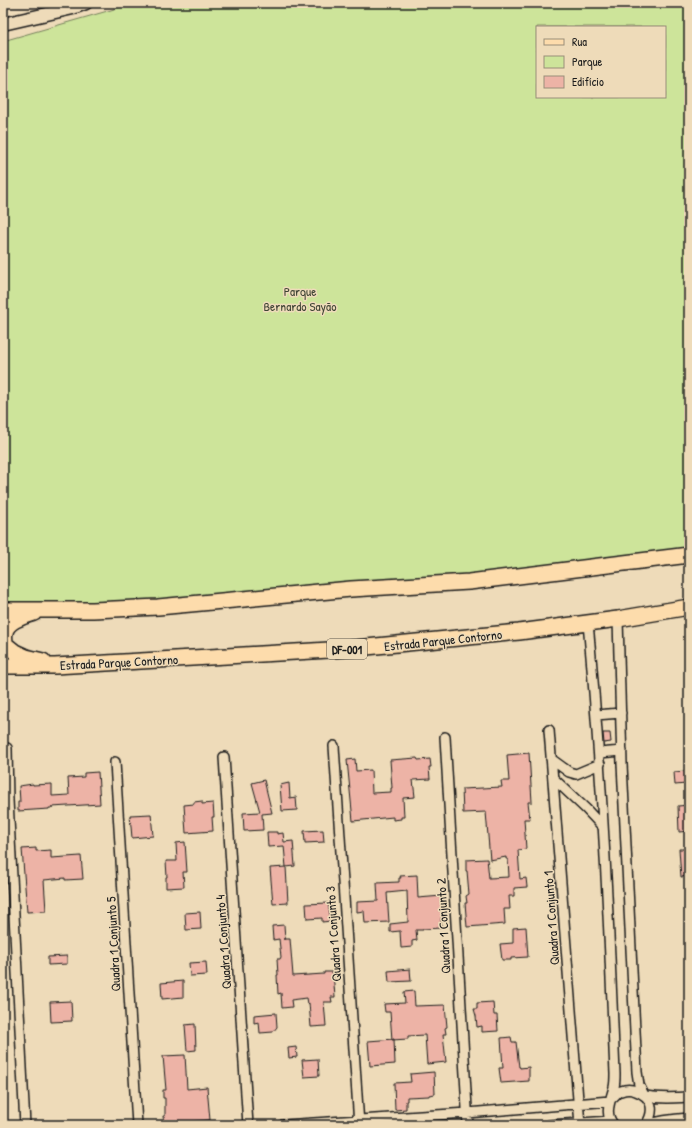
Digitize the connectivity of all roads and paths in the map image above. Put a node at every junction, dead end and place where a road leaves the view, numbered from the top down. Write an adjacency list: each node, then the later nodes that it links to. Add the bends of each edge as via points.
1 (86, 3): 2 (street)
2 (3, 24)
3 (689, 555): 6 (main road, via 469,582 351,589 151,607)
4 (689, 607): 7 (main road, Estrada Parque Contorno / DF-001)
5 (3, 610): 6 (main road)
6 (44, 610): 10 (main road, via 22,617 7,627 4,632 5,644 15,652)
7 (618, 619): 8 (main road, Estrada Parque Contorno / DF-001); 11 (street)
8 (588, 623): 10 (main road, Estrada Parque Contorno / DF-001, via 346,649); 12 (street)
9 (3, 666): 10 (main road, Estrada Parque Contorno / DF-001)
10 (55, 666)
11 (621, 713): 12 (street); 17 (street)
12 (596, 715): 18 (street)
13 (549, 730): 20 (street, Quadra 1 Conjunto 1)
14 (445, 737): 29 (street, Quadra 1 Conjunto 2)
15 (334, 746): 31 (street, Quadra 1 Conjunto 3)
16 (7, 748): 34 (street)
17 (622, 751): 18 (street); 25 (street, via 637,1072)
18 (599, 753): 22 (street)
19 (224, 757): 36 (street, Quadra 1 Conjunto 4)
20 (551, 759): 22 (street, via 576,774); 23 (street, Quadra 1 Conjunto 1)
21 (115, 762): 35 (street, Quadra 1 Conjunto 5)
22 (600, 764): 24 (street)
23 (553, 778): 24 (street); 28 (street, Quadra 1 Conjunto 1)
24 (603, 827): 27 (street, via 615,1074)
25 (644, 1095): 26 (street, via 657,1099); 27 (street, via 631,1089 620,1091); 40 (street, via 650,1103 651,1111)
26 (689, 1097)
27 (610, 1100): 28 (street); 33 (street, via 608,1114)
28 (578, 1104): 29 (street); 32 (street, Quadra 1 Conjunto 1)
29 (467, 1113): 31 (street); 38 (street, Quadra 1 Conjunto 2)
30 (689, 1118): 40 (street, via 658,1121)
31 (358, 1122): 37 (street)
32 (580, 1124): 33 (street); 39 (street)
33 (612, 1124)
34 (25, 1125)
35 (137, 1125)
36 (248, 1125)
37 (284, 1125)
38 (468, 1125)
39 (550, 1125)
40 (646, 1125)

